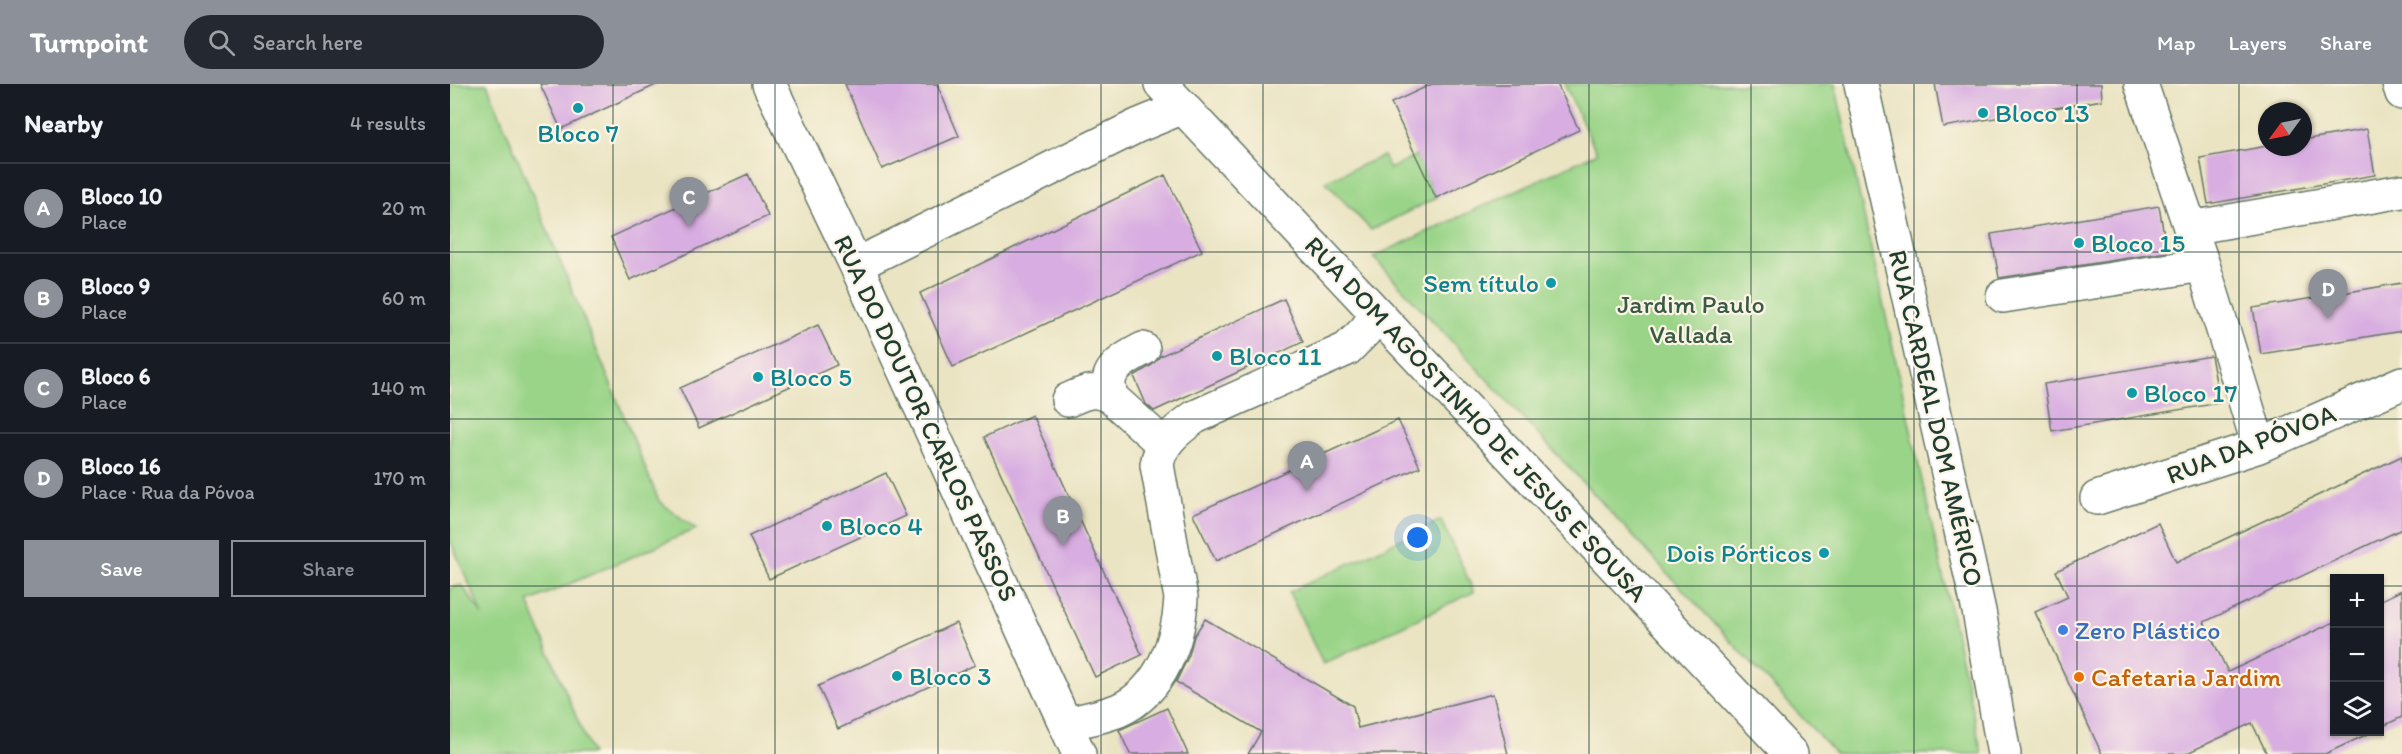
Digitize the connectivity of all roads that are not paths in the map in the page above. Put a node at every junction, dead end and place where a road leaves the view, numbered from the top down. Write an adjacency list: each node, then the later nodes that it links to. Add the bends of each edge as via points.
1 (769, 84): 9 (street, RUA DO DOUTOR CARLOS PASSOS)
2 (1862, 84): 23 (street, RUA CARDEAL DOM AMÉRICO, via 1979,611)
3 (2143, 84): 8 (street)
4 (2399, 84): 5 (street)
5 (2402, 93)
6 (1172, 95): 9 (street, via 1137,126); 12 (street, RUA DOM AGOSTINHO DE JESUS E SOUSA)
7 (2402, 191): 8 (street)
8 (2190, 228): 10 (street)
9 (856, 265): 20 (street, RUA DO DOUTOR CARLOS PASSOS)
10 (2203, 265): 11 (street); 18 (street)
11 (2003, 296)
12 (1377, 314): 17 (street, via 1347,349 1195,417); 22 (street, RUA DOM AGOSTINHO DE JESUS E SOUSA)
13 (1143, 349): 15 (street, via 1113,371 1109,383)
14 (2402, 383): 18 (street, RUA DA PÓVOA)
15 (1112, 398): 16 (street, via 1090,390); 17 (street)
16 (1068, 400)
17 (1164, 444): 20 (street, via 1157,465 1181,598 1171,649 1153,682 1130,704)
18 (2259, 446): 19 (street, RUA DA PÓVOA)
19 (2097, 498)
20 (1065, 724): 21 (street, RUA DO DOUTOR CARLOS PASSOS)
21 (1079, 754)
22 (1791, 754)
23 (2004, 754)

